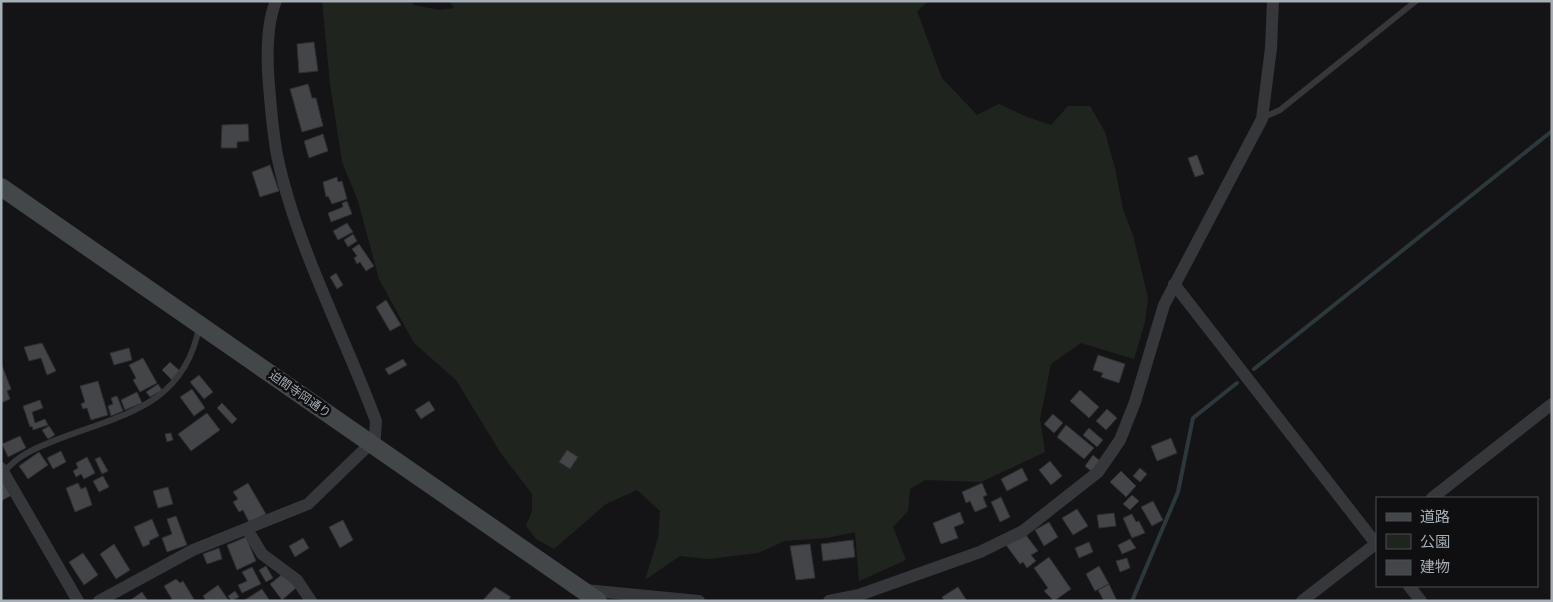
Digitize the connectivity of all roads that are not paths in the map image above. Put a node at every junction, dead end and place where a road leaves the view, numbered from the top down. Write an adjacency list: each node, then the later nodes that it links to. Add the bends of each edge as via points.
1 (276, 1): 9 (street, via 271,11 268,59 277,154 302,236 376,421)
2 (1273, 1): 4 (street)
3 (1416, 1): 4 (lane, via 1280,110)
4 (1262, 119): 6 (street)
5 (1, 188): 7 (street, 迫間寺岡通り)
6 (1174, 284): 13 (street); 21 (street, via 1164,305 1123,432 1098,472 1023,531 980,552 858,595)
7 (199, 324): 9 (street, 迫間寺岡通り); 10 (lane, via 192,353 183,370 153,402 29,451)
8 (1552, 404): 11 (street)
9 (372, 443): 12 (street, via 308,504); 15 (street, 迫間寺岡通り)
10 (3, 470): 16 (street)
11 (1433, 497)
12 (247, 529): 17 (street, via 193,550); 18 (street, via 262,554 297,580)
13 (1376, 544): 22 (street)
14 (1411, 587): 23 (street)
15 (583, 590): 19 (street, 迫間寺岡通り); 20 (street)
16 (78, 601)
17 (99, 601)
18 (311, 601)
19 (598, 601)
20 (698, 601)
21 (829, 601)
22 (1302, 601)
23 (1421, 601)

